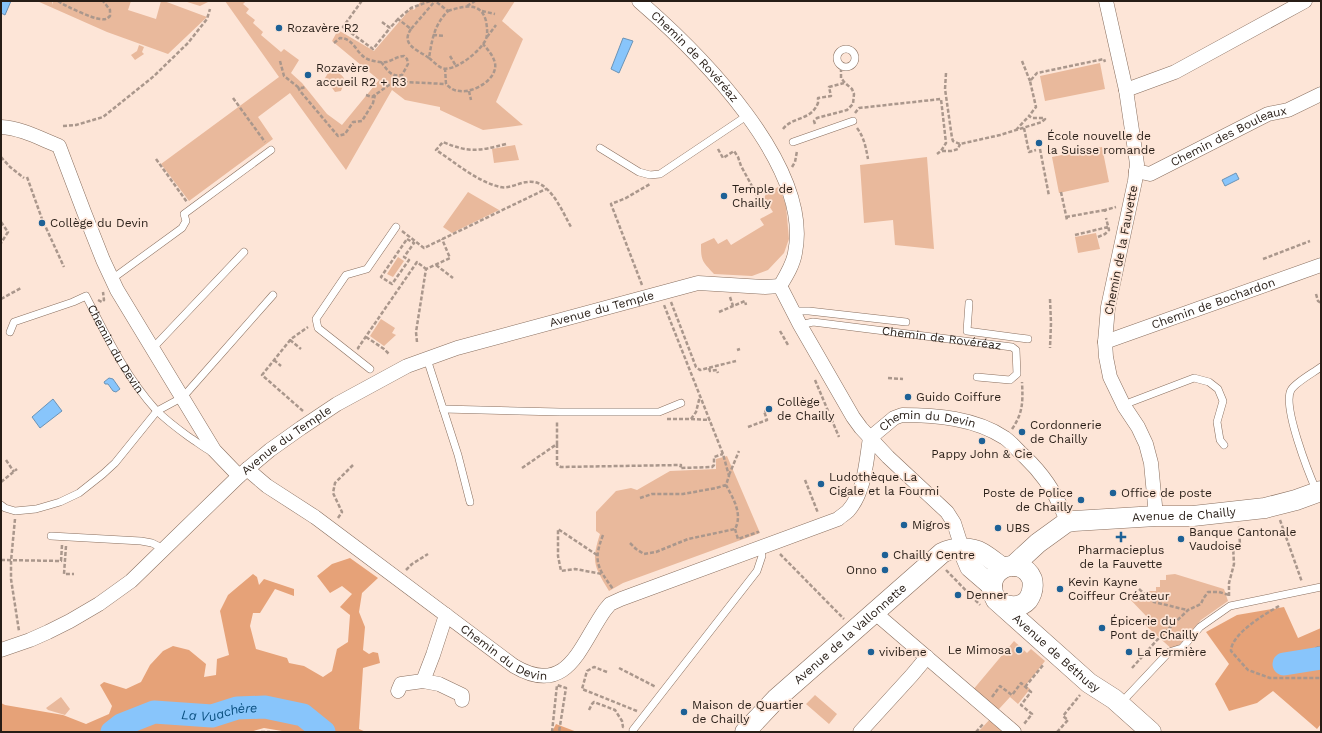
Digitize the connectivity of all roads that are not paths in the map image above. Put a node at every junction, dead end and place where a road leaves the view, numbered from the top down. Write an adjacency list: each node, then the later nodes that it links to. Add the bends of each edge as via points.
1 (639, 1): 7 (street, Chemin de Rovéréaz, via 682,40)
2 (1106, 1): 5 (street, Chemin de la Fauvette)
3 (1305, 1): 5 (street, via 1175,72)
4 (844, 46): 4 (lane, via 855,56 854,63 848,67 841,66 837,56)
5 (1126, 90): 13 (street, Chemin de la Fauvette)
6 (1321, 94): 13 (street, Chemin des Bouleaux, via 1288,110 1268,114 1150,174)
7 (748, 115): 11 (lane, Chemin de Rovéréaz, via 660,174 639,172); 18 (street, Chemin de Rovéréaz, via 766,142 793,199 797,238 795,254)
8 (853, 121): 10 (lane)
9 (1, 127): 17 (street, Chemin du Devin, via 26,133 59,146)
10 (793, 142)
11 (600, 148)
12 (271, 150): 17 (lane, via 184,214 186,221 182,228)
13 (1136, 172): 26 (street, Chemin de la Fauvette, via 1108,307)
14 (396, 227): 30 (lane, via 367,269 346,275 316,319 318,328)
15 (244, 252): 27 (lane)
16 (1321, 265): 26 (street, Chemin de Bochardon)
17 (112, 279): 27 (street, Chemin du Devin)
18 (780, 286): 21 (street); 28 (street, Avenue du Temple, via 698,283 457,348)
19 (273, 295): 32 (lane)
20 (969, 303): 25 (lane, via 967,331)
21 (793, 311): 22 (lane); 23 (street)
22 (906, 322)
23 (800, 325): 31 (lane, Chemin de Rovéréaz, via 813,322 1012,347 1016,350 1017,374 1010,380); 37 (street, via 853,417)
24 (10, 332): 36 (lane, Chemin du Devin, via 14,322 86,296 126,371)
25 (1028, 339)
26 (1105, 342): 34 (street, Chemin de la Fauvette, via 1110,377)
27 (152, 349): 32 (street, Chemin du Devin)
28 (428, 359): 35 (lane); 40 (street, Avenue du Temple, via 387,376 337,404)
29 (1321, 368): 41 (lane, Avenue de Chailly, via 1300,381 1291,390 1289,400 1292,420 1306,466)
30 (370, 369)
31 (977, 377)
32 (183, 397): 36 (lane); 39 (street, Chemin du Devin)
33 (681, 403): 35 (lane, via 659,412)
34 (1124, 406): 38 (lane, via 1194,378 1209,382 1218,389 1223,401 1217,422 1220,440); 44 (street, Chemin de la Fauvette, via 1146,444 1151,463)
35 (443, 409): 42 (lane)
36 (157, 411): 39 (lane, Chemin du Devin); 43 (lane, via 116,463 79,492 60,502 36,509 15,511)
37 (870, 438): 45 (street, Chemin du Devin, via 894,418 902,415 953,419 992,431 1005,438 1046,479 1062,508); 47 (street, Chemin du Devin, via 862,486 848,511 838,519); 48 (street, via 947,512 954,523)
38 (1224, 445)
39 (218, 456): 40 (street, Chemin du Devin)
40 (243, 472): 49 (street, Avenue du Temple); 57 (street, Chemin du Devin, via 315,517)
41 (1319, 492): 44 (street, Avenue de Chailly, via 1265,508 1193,516)
42 (470, 502)
43 (1, 505)
44 (1156, 516): 45 (street, Avenue de Chailly, via 1082,520)
45 (1060, 528): 50 (street, Avenue de Chailly); 51 (street, via 1038,561)
46 (51, 536): 49 (lane, via 141,541)
47 (759, 540): 57 (street, Chemin du Devin, via 615,601 600,618 570,664 554,675 528,673 514,666); 66 (lane, via 762,556 757,571)
48 (962, 548): 50 (street, via 981,552); 52 (street, via 970,567); 56 (street, Avenue de la Vallonnette, via 942,553)
49 (164, 549): 58 (street, Avenue du Temple, via 131,581 99,604 70,621)
50 (1008, 567): 51 (street, via 1024,569); 52 (street, via 997,572)
51 (1032, 582): 54 (street, Avenue de Béthusy, via 1031,595)
52 (992, 586): 55 (street, Avenue de Béthusy, via 996,600)
53 (1321, 586): 65 (lane, via 1230,606 1200,627 1182,648 1170,652)
54 (1026, 602): 55 (street, Avenue de Béthusy, via 1011,607); 65 (street, Avenue de Béthusy, via 1035,620 1100,678)
55 (1002, 604): 65 (street, Avenue de Béthusy, via 1089,683)
56 (874, 612): 60 (street); 68 (street, Avenue de la Vallonnette, via 776,699)
57 (446, 615): 59 (street, Chemin du Devin)
58 (1, 650)
59 (433, 656): 61 (street, Chemin du Devin); 62 (street)
60 (927, 657): 67 (street, via 984,706); 69 (street)
61 (423, 681): 62 (street); 63 (street, via 401,684)
62 (439, 684): 64 (street, via 462,695)
63 (398, 691)
64 (462, 700)
65 (1117, 702): 70 (street, Avenue de Béthusy)
66 (633, 730)
67 (1017, 730)
68 (745, 732)
69 (860, 732)
70 (1151, 732)

